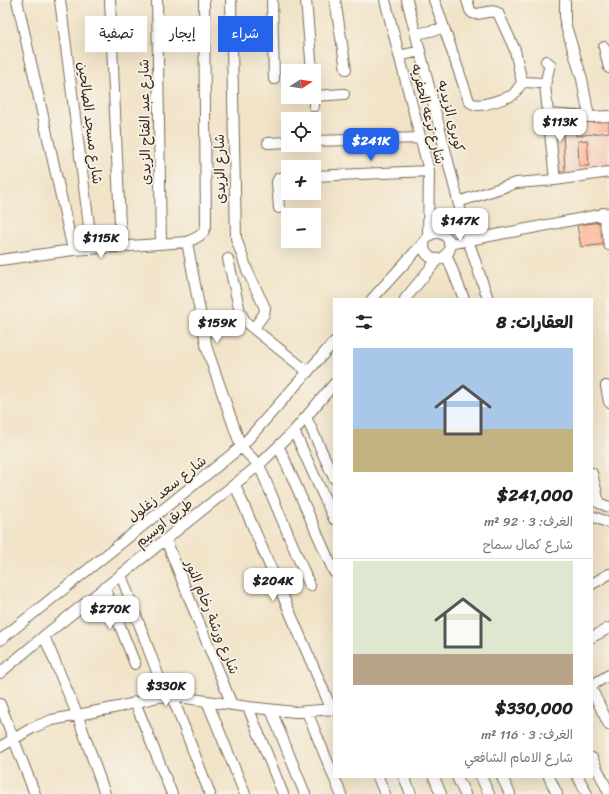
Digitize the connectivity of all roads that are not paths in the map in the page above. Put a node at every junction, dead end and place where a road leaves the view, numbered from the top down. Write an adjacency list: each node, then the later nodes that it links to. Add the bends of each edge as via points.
1 (17, 0): 52 (street)
2 (60, 0): 51 (street, شارع مسجد الصالحين)
3 (110, 0): 50 (street)
4 (157, 0): 47 (street, شارع عبد الفتاح الزيدى)
5 (204, 0): 45 (street, via 206,226 201,236)
6 (231, 0): 60 (street, شارع الزيدى, via 236,238 247,270 265,308 264,314)
7 (272, 0): 24 (street)
8 (306, 0): 21 (street)
9 (335, 0): 23 (street)
10 (385, 0): 19 (street, شارع ترعه الحفريه)
11 (407, 0): 16 (street, كوبرى الزيديه)
12 (434, 0): 15 (street)
13 (467, 0): 25 (street, via 472,13 493,10 498,13 515,50)
14 (565, 2): 31 (street, via 566,23 582,79)
15 (444, 28): 16 (street); 25 (street, via 472,104 479,106 511,96)
16 (416, 34): 18 (street, كوبرى الزيديه)
17 (604, 47): 22 (street)
18 (420, 51): 19 (street); 41 (street, كوبرى الزيديه)
19 (399, 56): 32 (street, شارع ترعه الحفريه)
20 (546, 61): 26 (street, via 550,64)
21 (311, 64)
22 (609, 68)
23 (346, 69)
24 (274, 79)
25 (522, 83): 26 (street)
26 (545, 85): 29 (street)
27 (344, 94): 28 (street)
28 (321, 98)
29 (548, 114): 31 (street); 40 (street)
30 (609, 116): 31 (street)
31 (589, 117)
32 (421, 138): 33 (street); 36 (street, شارع ترعه الحفريه)
33 (321, 141)
34 (281, 142): 35 (street)
35 (268, 143)
36 (429, 170): 38 (street); 44 (street, شارع ترعه الحفريه)
37 (609, 172): 40 (street)
38 (321, 176)
39 (281, 178): 42 (street, via 277,182)
40 (555, 180): 41 (street, via 516,183)
41 (458, 202): 46 (street, كوبرى الزيديه)
42 (280, 208)
43 (606, 213): 46 (street); 49 (street)
44 (427, 238): 48 (street, via 439,233 446,237); 53 (street, via 424,248 427,255 433,258); 56 (street)
45 (191, 240): 47 (street); 68 (street, via 207,349)
46 (468, 240): 48 (street); 59 (street, كوبرى الزيديه)
47 (161, 244): 50 (street)
48 (449, 244): 53 (street, via 448,251)
49 (609, 245)
50 (121, 247): 51 (street)
51 (92, 249): 52 (street)
52 (73, 250): 55 (street)
53 (442, 257): 57 (street); 58 (street)
54 (228, 259): 60 (street, via 240,312 245,321)
55 (0, 260)
56 (373, 298)
57 (406, 298)
58 (463, 298)
59 (488, 298)
60 (254, 328): 62 (street)
61 (333, 343): 62 (street, شارع سعد زغلول)
62 (308, 372): 68 (street, شارع سعد زغلول)
63 (606, 386): 65 (street)
64 (333, 387): 66 (street, طريق اوسيم)
65 (609, 402)
66 (306, 417): 67 (street, طريق اوسيم); 71 (street)
67 (294, 431): 69 (street, طريق اوسيم); 77 (street)
68 (241, 447): 70 (street); 89 (street, شارع سعد زغلول)
69 (279, 447): 70 (street, طريق اوسيم); 80 (street)
70 (259, 465): 73 (street, طريق اوسيم); 84 (street)
71 (333, 476)
72 (593, 483): 74 (street)
73 (235, 485): 79 (street, طريق اوسيم); 102 (street)
74 (595, 502): 75 (street)
75 (609, 507)
76 (593, 516): 78 (street)
77 (333, 517)
78 (609, 523)
79 (166, 540): 82 (street, طريق اوسيم); 100 (street, شارع ورشة رخام النور)
80 (333, 570)
81 (609, 574): 83 (street)
82 (121, 575): 85 (street, طريق اوسيم); 95 (street)
83 (593, 583)
84 (310, 586)
85 (105, 588): 87 (street, طريق اوسيم); 90 (street)
86 (609, 628): 88 (street)
87 (44, 636): 91 (street, طريق اوسيم); 105 (street)
88 (593, 636)
89 (0, 640)
90 (135, 664)
91 (0, 673)
92 (609, 675): 93 (street)
93 (593, 684)
94 (593, 691): 99 (street)
95 (169, 696): 96 (street); 97 (street); 124 (street)
96 (208, 701): 100 (street); 125 (street)
97 (135, 702): 105 (street); 123 (street)
98 (0, 704): 107 (street)
99 (605, 704): 106 (street)
100 (232, 705): 101 (street)
101 (248, 707): 103 (street); 126 (street)
102 (333, 709): 104 (street)
103 (271, 710): 104 (street); 127 (street)
104 (307, 712): 110 (street)
105 (77, 714): 107 (street, via 45,722); 122 (street)
106 (609, 725)
107 (14, 739): 108 (street); 121 (street)
108 (0, 747)
109 (593, 760): 120 (street)
110 (333, 775)
111 (334, 778): 128 (street)
112 (378, 778): 129 (street)
113 (404, 778): 130 (street)
114 (434, 778): 131 (street)
115 (457, 778): 132 (street)
116 (481, 778): 133 (street)
117 (502, 778): 134 (street)
118 (550, 778): 135 (street)
119 (579, 778): 136 (street)
120 (609, 793)
121 (35, 794)
122 (105, 794)
123 (172, 794)
124 (210, 794)
125 (245, 794)
126 (283, 794)
127 (305, 794)
128 (341, 794)
129 (385, 794)
130 (411, 794)
131 (441, 794)
132 (465, 794)
133 (489, 794)
134 (510, 794)
135 (558, 794)
136 (587, 794)

